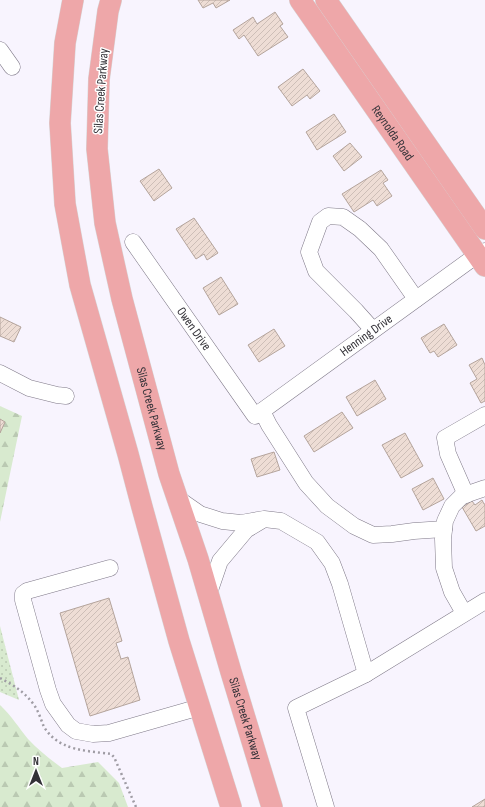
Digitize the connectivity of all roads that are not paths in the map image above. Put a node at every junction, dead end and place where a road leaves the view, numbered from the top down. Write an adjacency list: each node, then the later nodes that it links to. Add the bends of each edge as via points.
1 (73, 0): 26 (main road, via 65,43 60,123 64,204 80,285 179,641)
2 (111, 0): 18 (main road, Silas Creek Parkway, via 99,79 97,149 105,223 122,299)
3 (300, 0): 9 (main road, Reynolda Road)
4 (326, 0): 7 (main road, Reynolda Road)
5 (0, 50): 6 (street)
6 (12, 67)
7 (485, 229)
8 (133, 242): 14 (street, Owen Drive)
9 (482, 257): 10 (street, Henning Drive)
10 (416, 299): 11 (street, Henning Drive); 11 (street, via 381,249 360,229 343,217 328,216 320,222 309,252 316,272)
11 (373, 330): 14 (street, Henning Drive)
12 (0, 373): 13 (street, via 29,388)
13 (66, 396)
14 (259, 413): 20 (street, Owen Drive, via 306,483 327,506 354,526 373,535)
15 (485, 415): 17 (street, via 445,438 448,454)
16 (485, 488): 17 (street)
17 (466, 495): 20 (street, via 452,506)
18 (177, 498): 19 (street, via 200,514 222,521); 22 (main road, Silas Creek Parkway)
19 (264, 519): 22 (street, via 246,530 220,561); 25 (street, via 281,521 317,542 332,563)
20 (444, 529): 24 (street, via 444,568 452,592)
21 (110, 568): 26 (street, via 23,594 53,704 68,725 76,731 93,734 110,733)
22 (208, 596): 28 (main road, Silas Creek Parkway)
23 (485, 601): 24 (street)
24 (464, 614): 25 (street)
25 (366, 674): 29 (street, via 296,708)
26 (200, 707): 27 (main road)
27 (231, 807)
28 (272, 807)
29 (326, 807)

